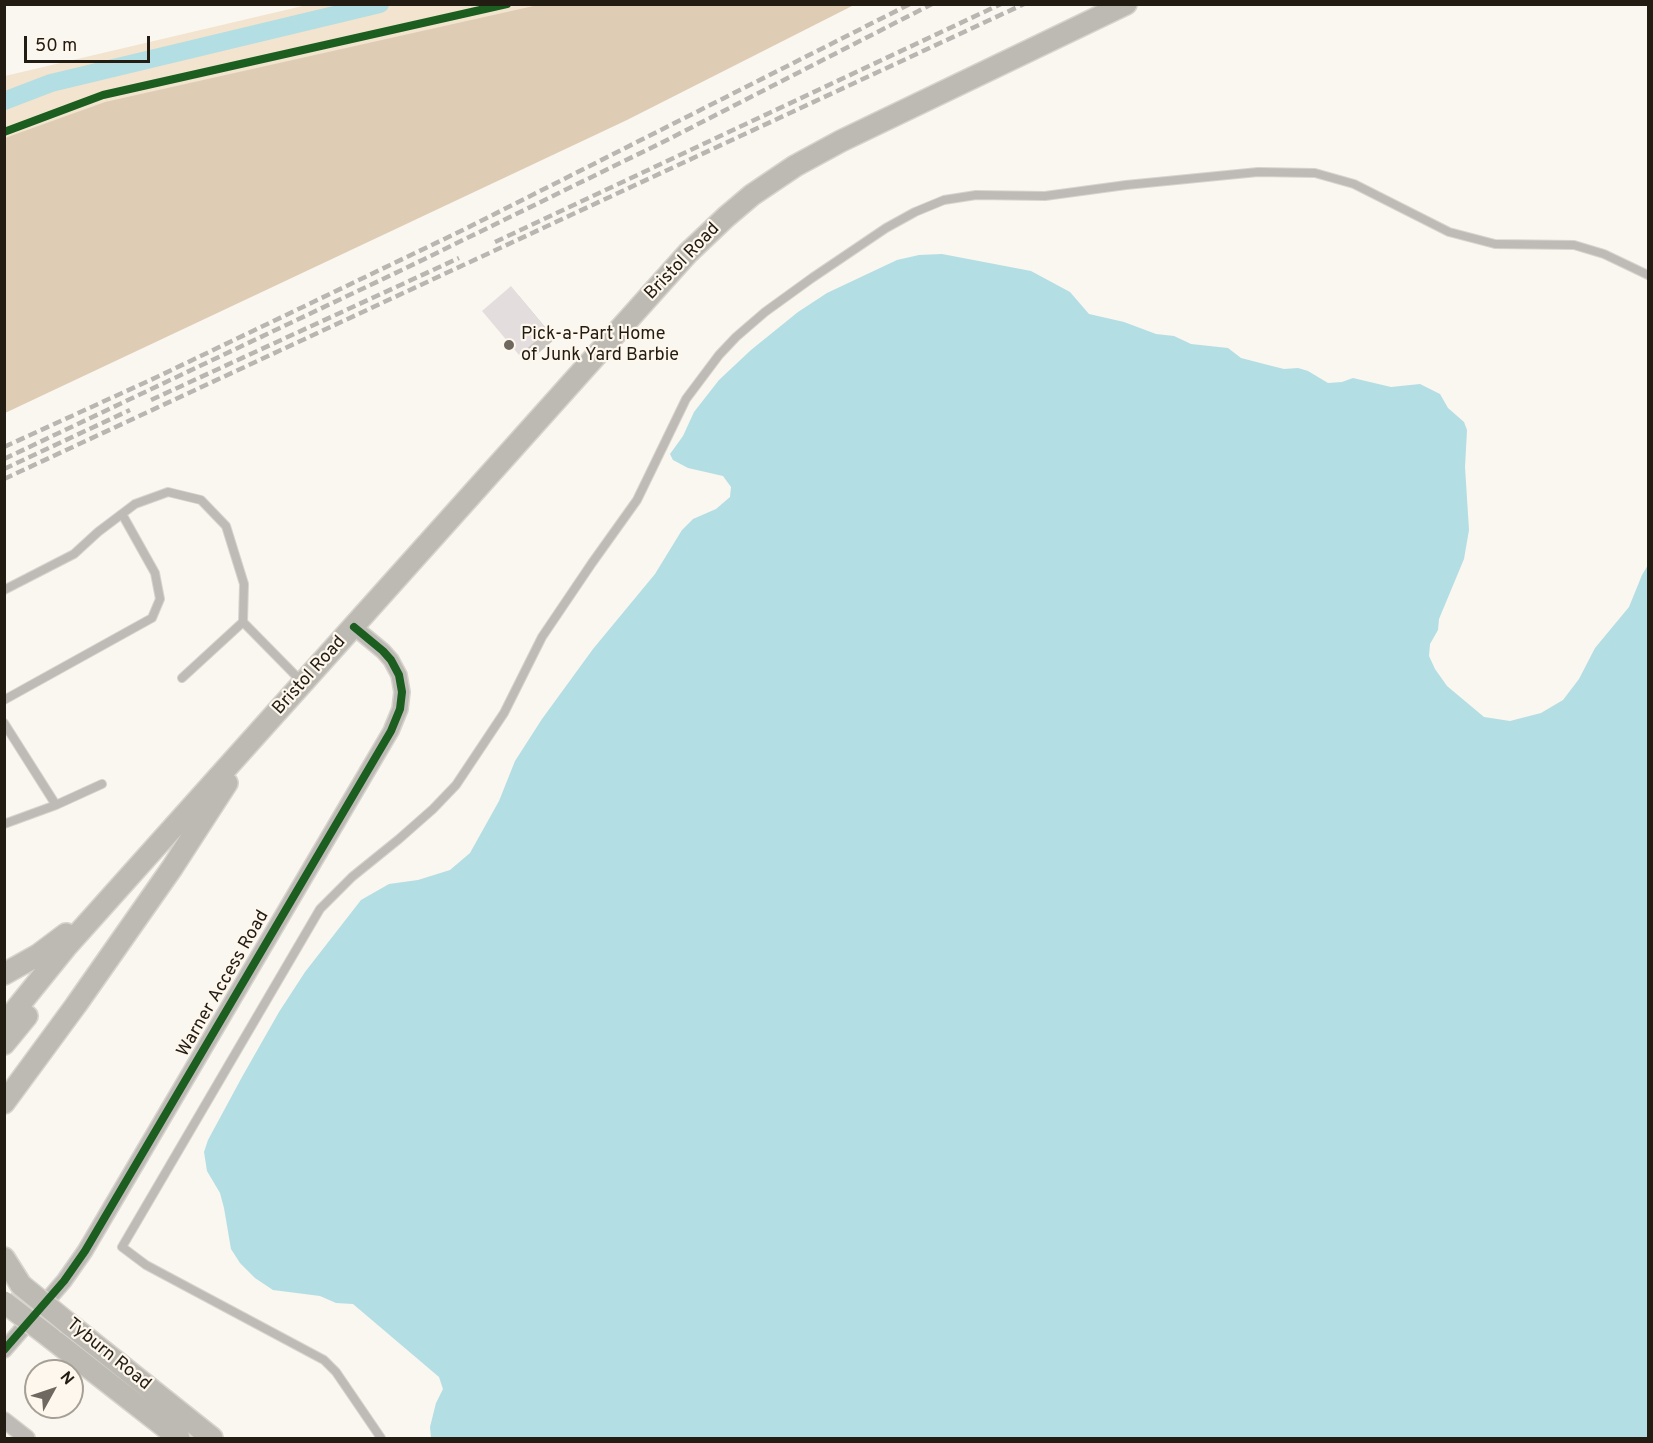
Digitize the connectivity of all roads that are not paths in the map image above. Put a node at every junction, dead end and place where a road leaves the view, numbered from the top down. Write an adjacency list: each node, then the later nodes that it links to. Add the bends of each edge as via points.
1 (1126, 4): 6 (main road, Bristol Road, via 841,141 795,166 743,202 688,253)
2 (1648, 275): 28 (lane, via 1574,245 1495,244 1449,232 1354,184 1315,173 1258,172 1045,196 976,195 944,200 886,228 765,312 736,337 686,399 637,500 542,637 504,712 456,785 320,909 122,1247 146,1264 324,1360)
3 (122, 514): 4 (lane, via 74,554); 5 (lane, via 135,504 168,492 201,500 226,526 244,584); 9 (lane, via 156,573 160,599 152,618)
4 (4, 590)
5 (243, 621): 7 (lane); 8 (lane)
6 (354, 627): 8 (main road, Bristol Road); 23 (street, Warner Access Road, via 383,651 399,675 400,709 391,731 85,1251)
7 (182, 678)
8 (303, 683): 11 (main road, Bristol Road)
9 (4, 700)
10 (4, 723): 13 (lane)
11 (247, 747): 14 (main road, Bristol Road); 19 (main road, via 184,850)
12 (102, 784): 13 (lane)
13 (56, 805): 15 (lane)
14 (194, 806): 16 (main road, via 81,921 38,955); 17 (main road, via 67,946); 18 (main road)
15 (4, 824)
16 (4, 974)
17 (4, 1024)
18 (4, 1044)
19 (4, 1103)
20 (4, 1258): 21 (main road, Tyburn Road)
21 (13, 1279): 27 (main road, Tyburn Road, bridge)
22 (4, 1302): 26 (main road, Tyburn Road, bridge)
23 (4, 1350)
24 (4, 1420): 25 (street)
25 (27, 1438)
26 (179, 1438)
27 (212, 1438)
28 (381, 1438)

